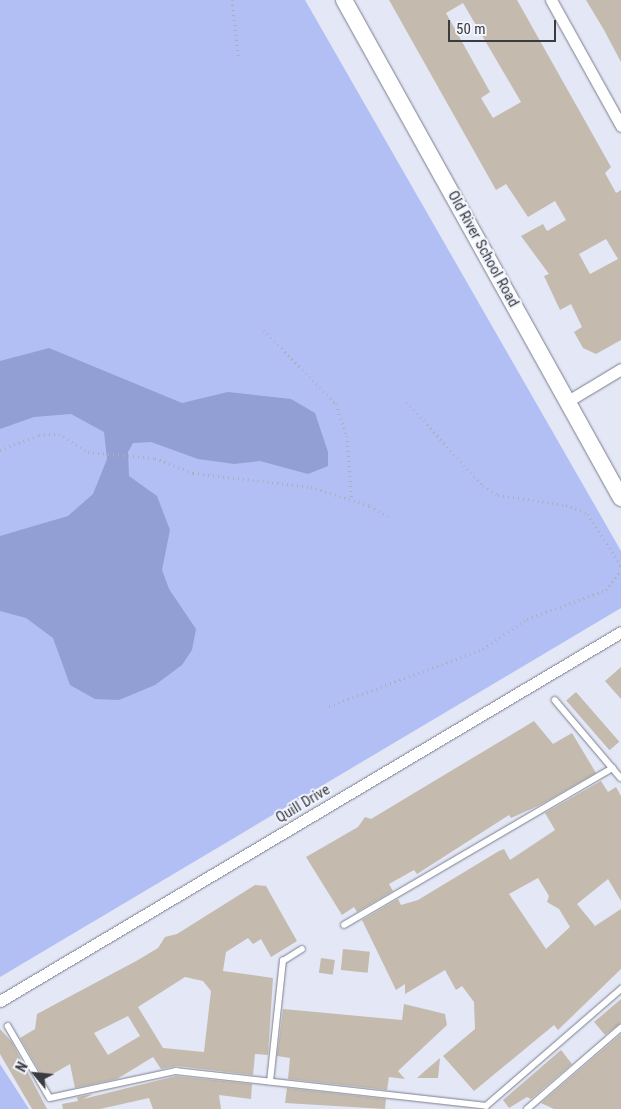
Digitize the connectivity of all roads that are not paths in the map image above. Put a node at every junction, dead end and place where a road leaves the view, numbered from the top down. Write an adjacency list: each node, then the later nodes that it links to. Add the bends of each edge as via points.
1 (344, 0): 5 (main road, Old River School Road)
2 (551, 0): 3 (street)
3 (621, 126)
4 (621, 369): 5 (street)
5 (568, 402): 6 (main road, Old River School Road)
6 (621, 498)
7 (621, 632): 14 (street, Quill Drive)
8 (555, 700): 9 (lane)
9 (613, 768): 10 (lane); 11 (lane)
10 (621, 778)
11 (344, 924)
12 (302, 949): 17 (lane, via 282,961)
13 (621, 989): 17 (lane, via 486,1106)
14 (2, 996)
15 (8, 1026): 17 (lane, via 50,1098 176,1071)
16 (621, 1028): 18 (lane)
17 (270, 1082)
18 (528, 1109)

